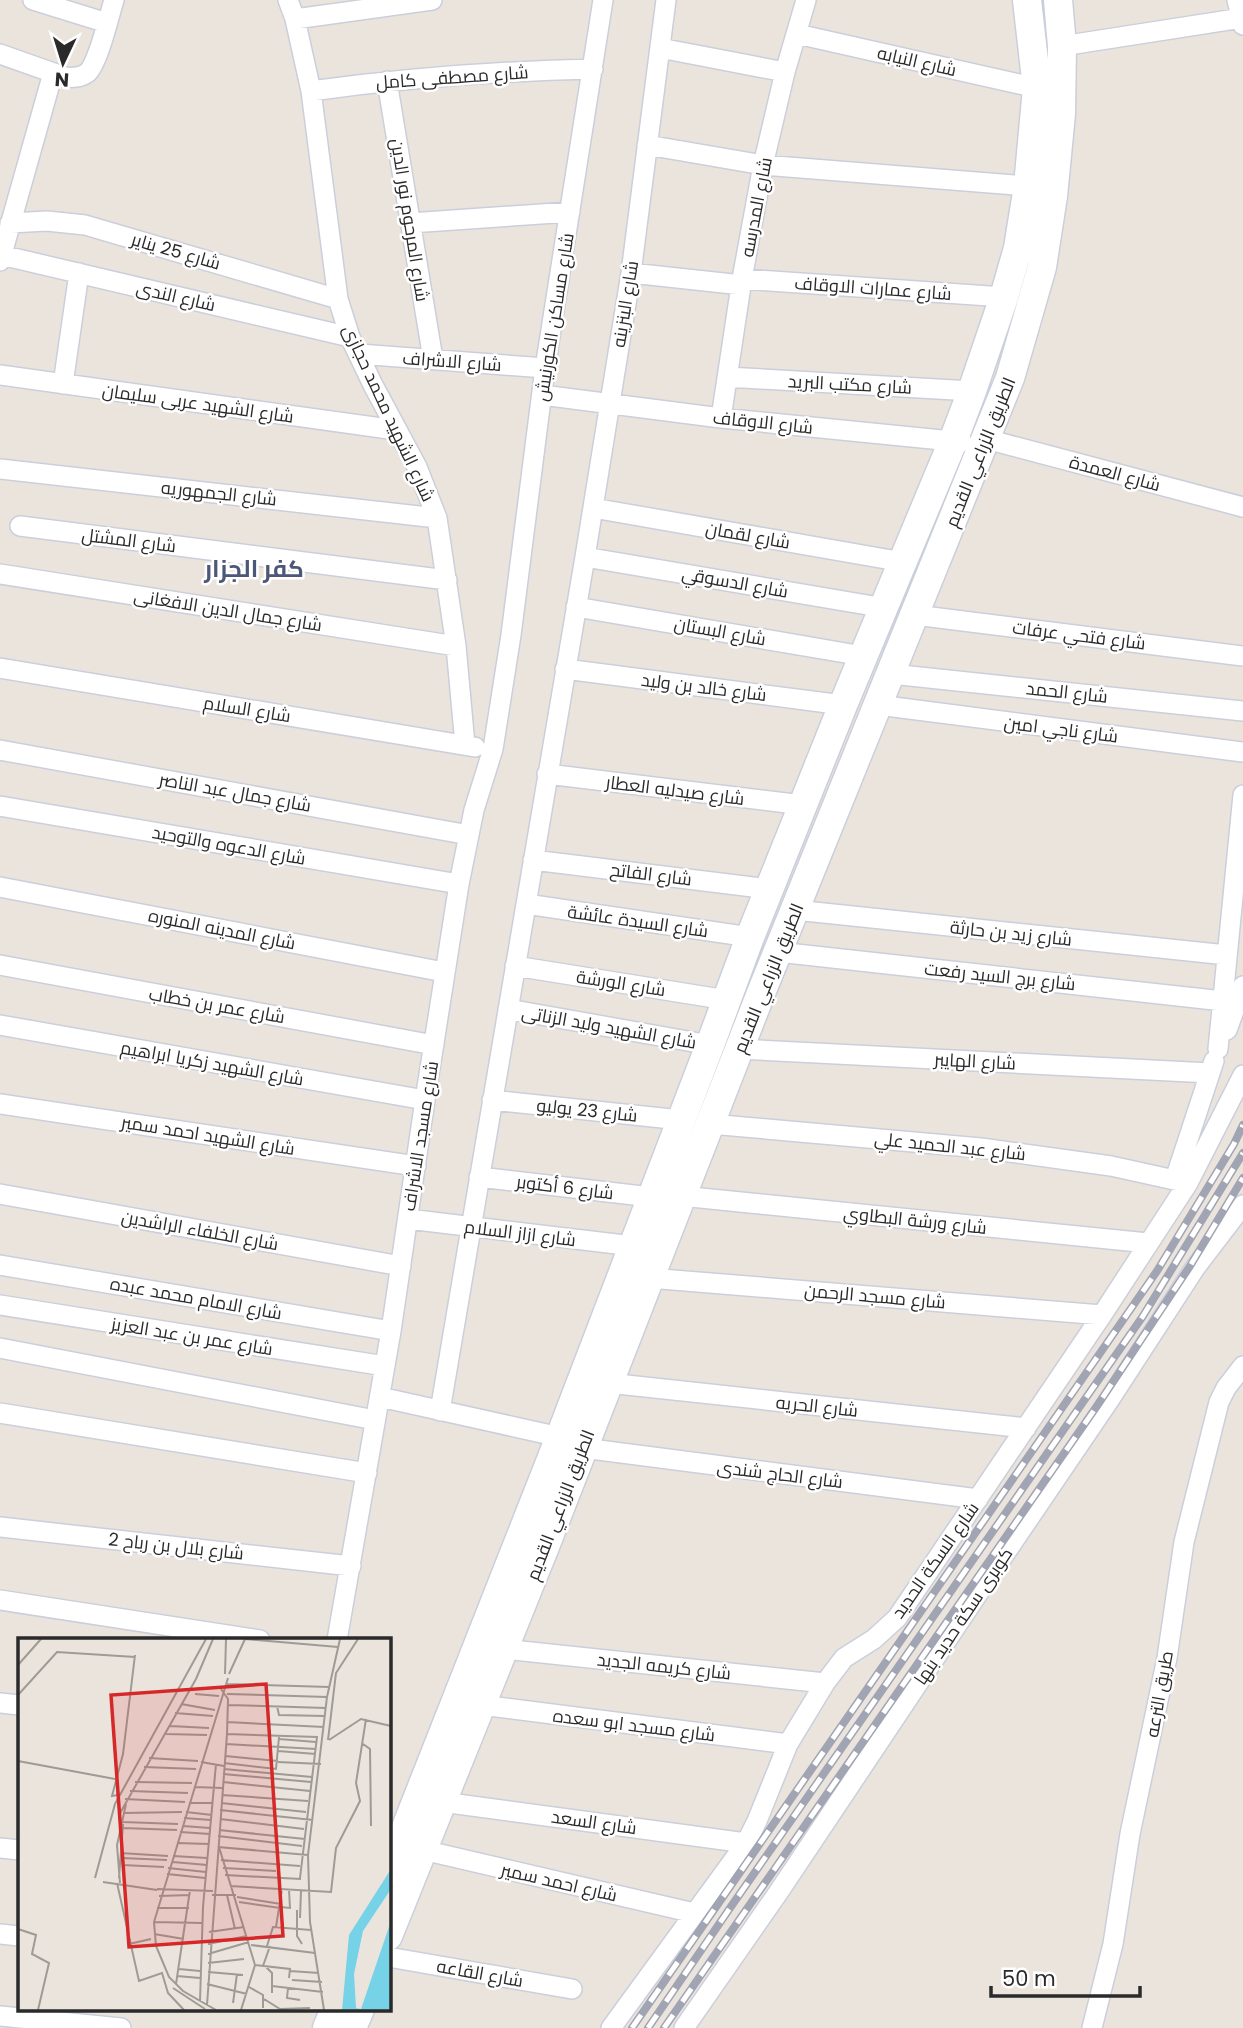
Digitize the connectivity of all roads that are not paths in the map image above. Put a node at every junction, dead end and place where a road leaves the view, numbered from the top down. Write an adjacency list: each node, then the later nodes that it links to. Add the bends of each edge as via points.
1 (33, 0): 12 (street)
2 (114, 0): 12 (street)
3 (288, 0): 11 (street, شارع الشهيد محمد حجازى)
4 (432, 0): 11 (street)
5 (603, 0): 17 (street, شارع مساكن الكورنيش)
6 (666, 0): 15 (street, شارع البنزينه)
7 (806, 0): 13 (street, شارع المدرسه)
8 (1027, 0): 21 (main road, الطريق الزراعي القديم)
9 (1058, 0): 14 (main road, الطريق الزراعي القديم)
10 (1241, 14): 14 (street)
11 (295, 19): 22 (street, شارع الشهيد محمد حجازى)
12 (107, 23): 19 (street, via 93,66 85,75 76,78)
13 (797, 34): 18 (street, شارع المدرسه); 21 (street, شارع النيابه)
14 (1062, 46): 47 (main road, الطريق الزراعي القديم, via 1061,114 1042,267 1010,378)
15 (660, 48): 18 (street); 23 (street, شارع البنزينه)
16 (0, 54): 19 (street)
17 (593, 69): 20 (street, شارع مصطفى كامل); 26 (street, شارع مساكن الكورنيش)
18 (785, 72): 24 (street, شارع المدرسه)
19 (53, 73): 28 (street)
20 (387, 81): 22 (street, شارع مصطفى كامل); 27 (street, شارع المرحوم نور الدين)
21 (1037, 88): 25 (main road, الطريق الزراعي القديم)
22 (312, 91): 34 (street, شارع الشهيد محمد حجازى)
23 (647, 145): 24 (street); 30 (street, شارع البنزينه)
24 (763, 166): 25 (street); 32 (street, شارع المدرسه)
25 (1028, 186): 33 (main road, الطريق الزراعي القديم)
26 (570, 212): 27 (street); 37 (street, شارع مساكن الكورنيش)
27 (410, 223): 36 (street, شارع المرحوم نور الدين)
28 (6, 227): 29 (street); 34 (street, شارع 25 يناير, via 47,221 85,225)
29 (1, 258): 31 (street, شارع الندى)
30 (631, 272): 32 (street, شارع عمارات الاوقاف); 43 (street, شارع البنزينه)
31 (79, 273): 35 (street, شارع الندى); 40 (street)
32 (742, 282): 33 (street, شارع عمارات الاوقاف); 39 (street, شارع المدرسه)
33 (1004, 297): 41 (main road, الطريق الزراعي القديم)
34 (338, 299): 35 (street, شارع الشهيد محمد حجازى)
35 (355, 346): 36 (street, شارع الاشراف); 45 (street, شارع الشهيد محمد حجازى)
36 (433, 359): 37 (street, شارع الاشراف)
37 (545, 368): 42 (street, شارع مساكن الكورنيش)
38 (0, 375): 40 (street, شارع الشهيد عربى سليمان)
39 (727, 377): 41 (street, شارع مكتب البريد); 44 (street, شارع المدرسه)
40 (63, 384): 45 (street, شارع الشهيد عربى سليمان)
41 (972, 391): 46 (main road, الطريق الزراعي القديم)
42 (542, 395): 43 (street, شارع الاوقاف); 60 (street, شارع مساكن الكورنيش)
43 (609, 404): 44 (street, شارع الاوقاف); 50 (street, شارع البنزينه)
44 (721, 418): 46 (street, شارع الاوقاف)
45 (396, 430): 51 (street, شارع الشهيد محمد حجازى)
46 (953, 441): 47 (street, شارع الاوقاف); 54 (main road, الطريق الزراعي القديم)
47 (985, 442): 49 (street, شارع العمدة); 59 (main road, الطريق الزراعي القديم)
48 (0, 469): 51 (street, شارع الجمهوريه)
49 (1243, 507)
50 (593, 508): 53 (street, شارع البنزينه); 54 (street, شارع لقمان)
51 (437, 518): 56 (street, شارع الشهيد محمد حجازى)
52 (20, 526): 56 (street, شارع المشتل)
53 (585, 557): 57 (street, شارع البنزينه); 58 (street, شارع الدسوقي)
54 (902, 562): 58 (main road, الطريق الزراعي القديم)
55 (0, 574): 61 (street, شارع جمال الدين الافغانى)
56 (447, 580): 61 (street, شارع الشهيد محمد حجازى)
57 (576, 607): 62 (street, شارع البستان); 65 (street)
58 (885, 608): 62 (main road, الطريق الزراعي القديم)
59 (915, 615): 63 (street, شارع فتحي عرفات); 66 (main road, الطريق الزراعي القديم)
60 (511, 635): 71 (street, شارع مسجد الاشراف)
61 (456, 646): 70 (street, شارع الشهيد محمد حجازى)
62 (863, 656): 67 (main road, الطريق الزراعي القديم)
63 (1243, 656)
64 (0, 668): 70 (street, شارع السلام)
65 (565, 669): 67 (street, شارع خالد بن وليد); 74 (street)
66 (891, 674): 68 (main road, الطريق الزراعي القديم); 69 (street, شارع الحمد)
67 (843, 705): 76 (main road, الطريق الزراعي القديم)
68 (878, 705): 73 (street, شارع ناجي امين); 84 (main road, الطريق الزراعي القديم)
69 (1243, 711)
70 (465, 745): 71 (street, شارع السلام)
71 (493, 749): 78 (street, شارع مسجد الاشراف)
72 (0, 750): 78 (street, شارع جمال عبد الناصر)
73 (1243, 752)
74 (547, 774): 76 (street, شارع صيدليه العطار); 79 (street)
75 (1243, 795): 87 (street)
76 (803, 805): 82 (main road, الطريق الزراعي القديم)
77 (0, 806): 80 (street, شارع الدعوه والتوحيد)
78 (469, 835): 80 (street, شارع مسجد الاشراف)
79 (533, 859): 82 (street, شارع الفاتح); 83 (street)
80 (459, 884): 90 (street, شارع مسجد الاشراف)
81 (0, 887): 90 (street, شارع المدينه المنوره)
82 (769, 889): 85 (main road, الطريق الزراعي القديم)
83 (526, 904): 85 (street, شارع السيدة عائشة); 89 (street)
84 (795, 910): 86 (main road, الطريق الزراعي القديم); 87 (street, شارع زيد بن حارثة)
85 (750, 937): 92 (main road, الطريق الزراعي القديم)
86 (778, 952): 93 (street, شارع برج السيد رفعت); 98 (main road, الطريق الزراعي القديم)
87 (1227, 955): 93 (street)
88 (0, 965): 96 (street, شارع عمر بن خطاب)
89 (515, 966): 92 (street, شارع الورشة); 94 (street)
90 (444, 972): 96 (street, شارع مسجد الاشراف)
91 (1243, 986): 99 (street)
92 (727, 1000): 97 (main road, الطريق الزراعي القديم)
93 (1223, 1000): 99 (street)
94 (508, 1009): 97 (street, شارع الشهيد وليد الزناتى); 103 (street)
95 (0, 1025): 102 (street, شارع الشهيد زكريا ابراهيم)
96 (434, 1045): 102 (street, شارع مسجد الاشراف)
97 (710, 1045): 105 (main road, الطريق الزراعي القديم)
98 (739, 1049): 100 (street, شارع الهايبر); 106 (main road, الطريق الزراعي القديم)
99 (1218, 1049): 100 (street)
100 (1210, 1073): 109 (street)
101 (1243, 1075): 109 (street, شارع السكة الحديد)
102 (425, 1100): 107 (street, شارع مسجد الاشراف)
103 (492, 1100): 105 (street, شارع 23 يوليو); 108 (street)
104 (0, 1104): 107 (street, شارع الشهيد احمد سمير)
105 (681, 1120): 112 (main road, الطريق الزراعي القديم)
106 (709, 1124): 109 (street, شارع عبد الحميد علي, via 981,1148); 111 (main road, الطريق الزراعي القديم)
107 (416, 1166): 115 (street, شارع مسجد الاشراف)
108 (479, 1177): 112 (street, شارع 6 أكتوبر); 116 (street)
109 (1182, 1181): 118 (street, شارع السكة الحديد)
110 (0, 1194): 121 (street, شارع الخلفاء الراشدين)
111 (681, 1196): 118 (street, شارع ورشة البطاوي); 122 (main road, الطريق الزراعي القديم)
112 (651, 1197): 119 (main road, الطريق الزراعي القديم)
113 (1243, 1205): 117 (street, كوبرى سكة حديد بنها)
114 (1243, 1218): 117 (street)
115 (408, 1219): 116 (street, شارع ازاز السلام); 121 (street, شارع مسجد الاشراف)
116 (471, 1227): 119 (street, شارع ازاز السلام); 131 (street)
117 (1226, 1230): 166 (street, كوبرى سكة حديد بنها, via 1195,1268)
118 (1148, 1243): 124 (street, شارع السكة الحديد)
119 (633, 1245): 135 (main road, الطريق الزراعي القديم)
120 (0, 1265): 125 (street, شارع الامام محمد عبده)
121 (401, 1266): 125 (street, شارع مسجد الاشراف)
122 (649, 1278): 124 (street, شارع مسجد الرحمن); 129 (main road, الطريق الزراعي القديم)
123 (0, 1305): 127 (street, شارع عمر بن عبد العزيز)
124 (1102, 1315): 134 (street, شارع السكة الحديد)
125 (391, 1331): 127 (street, شارع مسجد الاشراف)
126 (0, 1348): 133 (street)
127 (385, 1366): 130 (street, شارع مسجد الاشراف)
128 (1243, 1366): 167 (street, طريق الترعه, via 1219,1402 1184,1542 1113,1944)
129 (608, 1383): 134 (street, شارع الحريه); 135 (main road, الطريق الزراعي القديم)
130 (380, 1397): 131 (street, شارع الحاج شندى); 133 (street, شارع مسجد الاشراف)
131 (440, 1410): 135 (street, شارع الحاج شندى)
132 (0, 1413): 136 (street)
133 (376, 1420): 136 (street, شارع مسجد الاشراف)
134 (1026, 1428): 137 (street, شارع السكة الحديد)
135 (571, 1443): 137 (street, شارع الحاج شندى); 143 (main road, الطريق الزراعي القديم); 154 (main road, الطريق الزراعي القديم)
136 (367, 1473): 139 (street, شارع مسجد الاشراف)
137 (978, 1499): 144 (street, شارع السكة الحديد, via 897,1618 844,1658)
138 (0, 1527): 139 (street, شارع بلال بن رباح 2)
139 (351, 1566): 142 (street, شارع مسجد الاشراف)
140 (0, 1600): 141 (street)
141 (247, 1638)
142 (337, 1638)
143 (503, 1649): 144 (street, شارع كريمه الجديد); 147 (main road, الطريق الزراعي القديم)
144 (825, 1683): 148 (street, شارع السكة الحديد)
145 (0, 1703): 146 (street)
146 (18, 1705)
147 (481, 1705): 148 (street, شارع مسجد ابو سعده); 149 (main road, الطريق الزراعي القديم)
148 (788, 1744): 150 (street, شارع السكة الحديد)
149 (442, 1802): 150 (street, شارع السعد); 153 (main road, الطريق الزراعي القديم)
150 (746, 1843): 155 (street, شارع السكة الحديد)
151 (0, 1848): 152 (street)
152 (18, 1850)
153 (423, 1850): 155 (street, شارع احمد سمير); 156 (main road, الطريق الزراعي القديم)
154 (390, 1868)
155 (694, 1913): 165 (street, شارع السكة الحديد)
156 (390, 1931)
157 (0, 1934): 158 (street)
158 (18, 1936)
159 (390, 1957): 160 (street, شارع القاعه)
160 (572, 1989)
161 (353, 2013): 164 (main road)
162 (0, 2016): 163 (street)
163 (121, 2028)
164 (327, 2028)
165 (611, 2028)
166 (684, 2028)
167 (1092, 2028)

